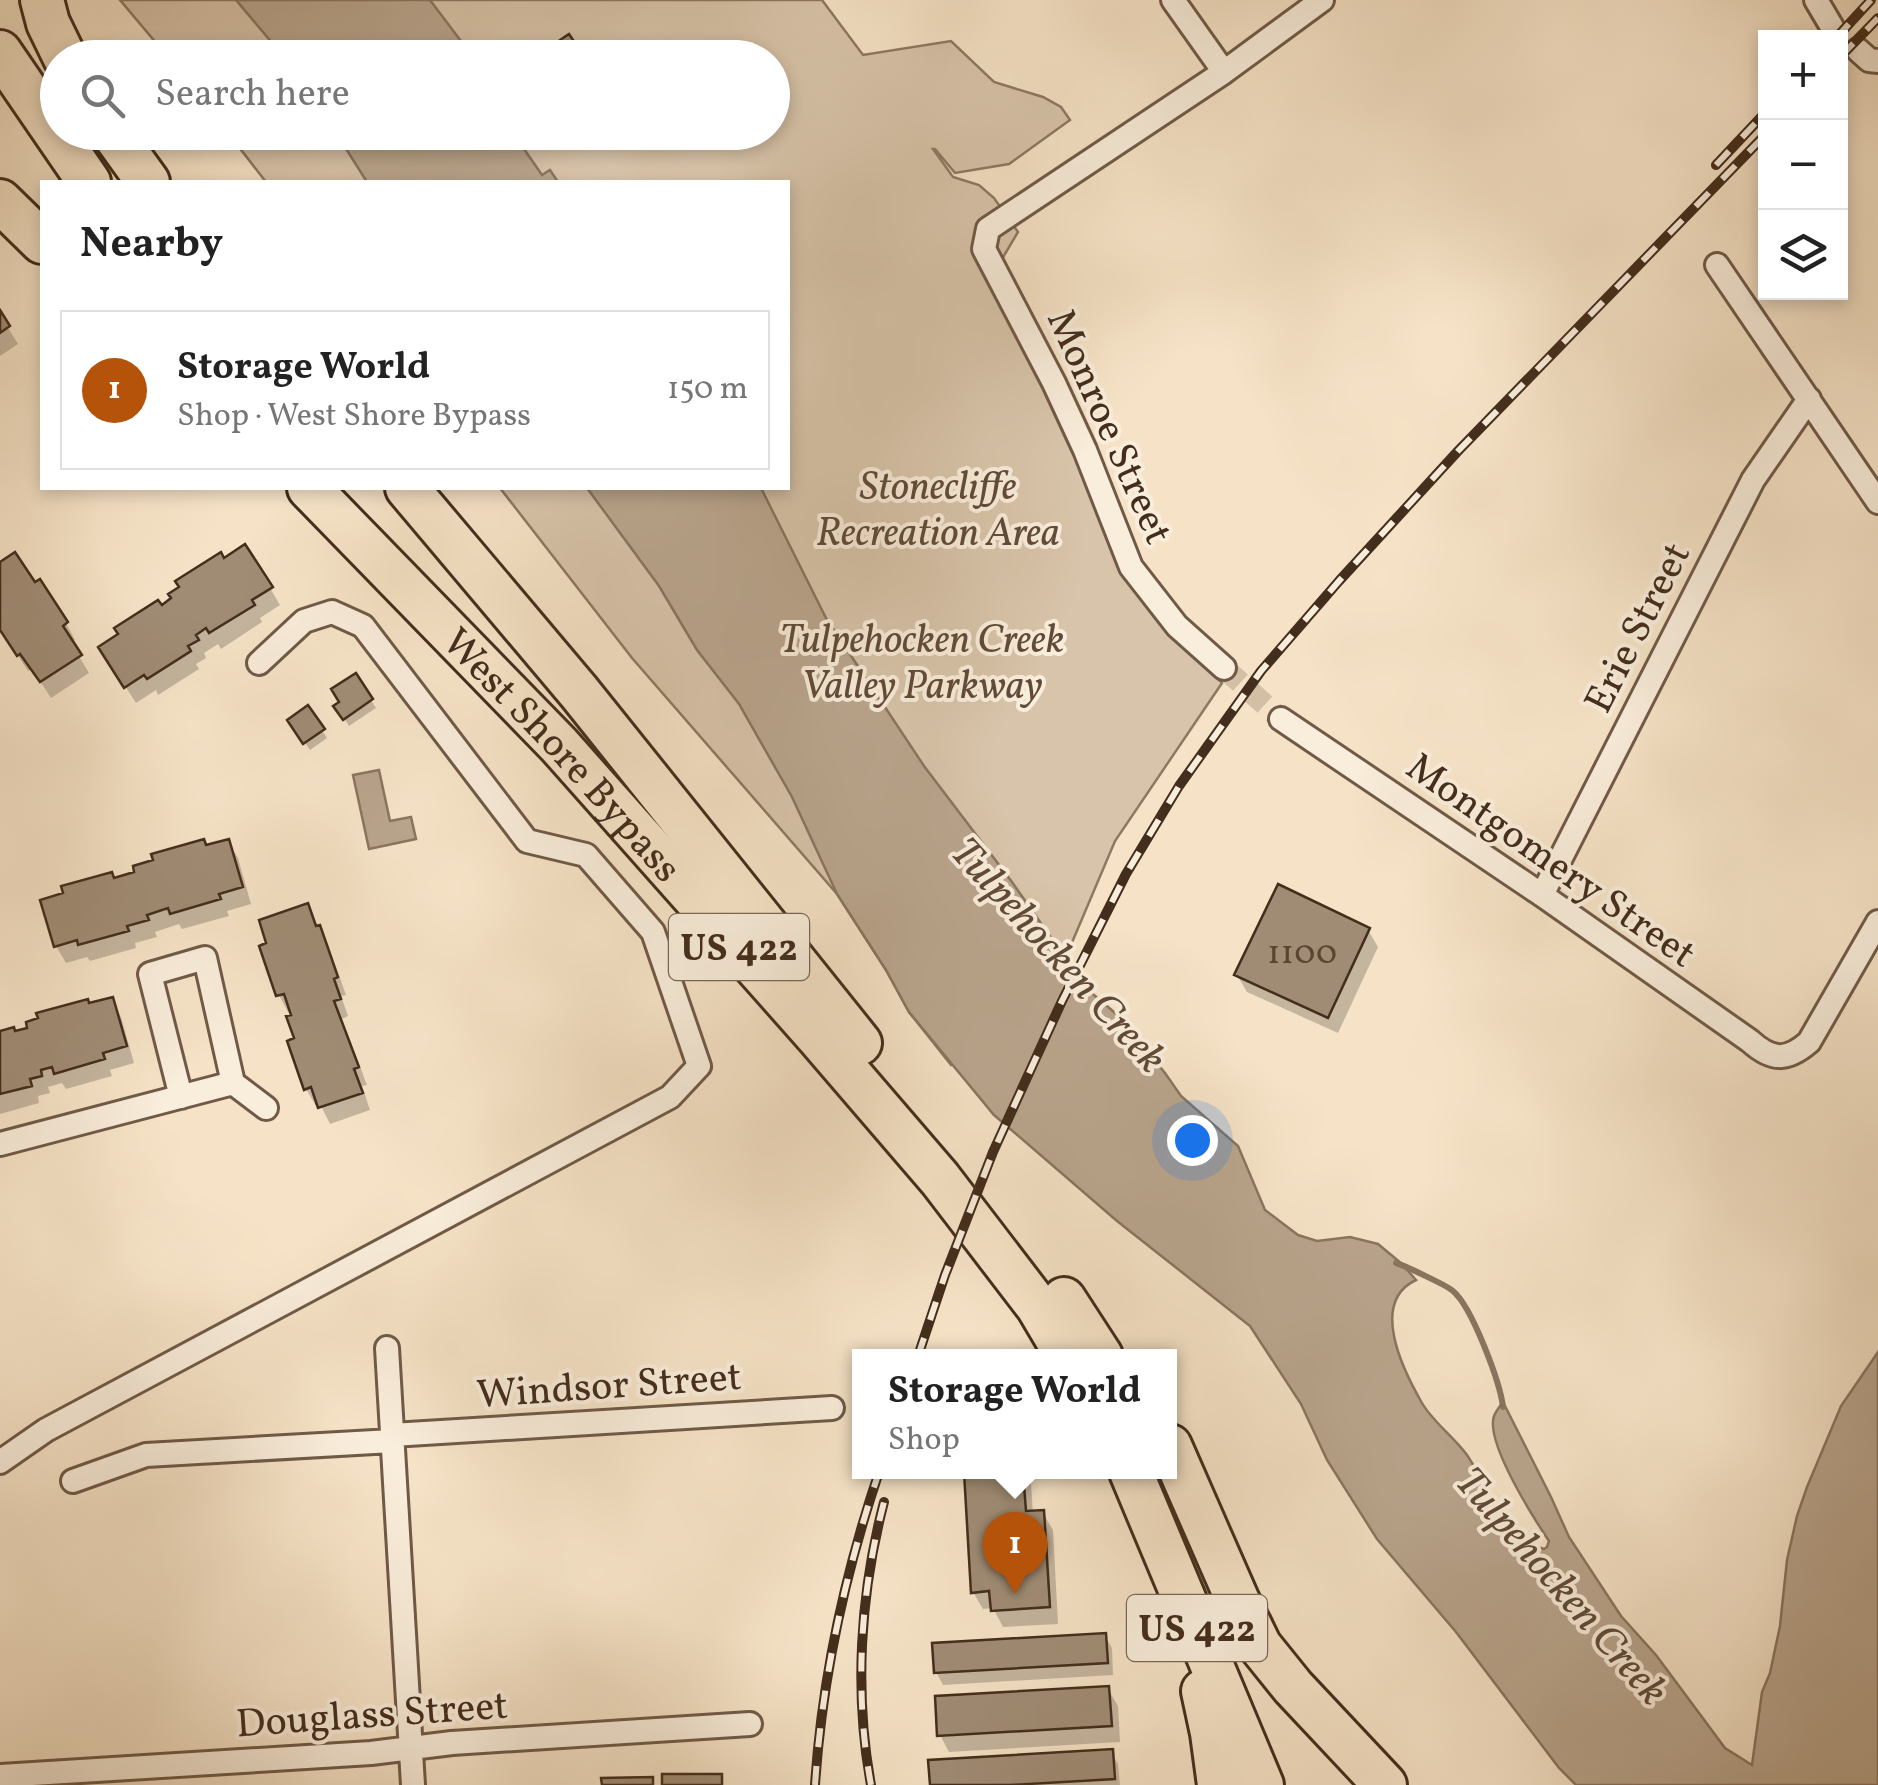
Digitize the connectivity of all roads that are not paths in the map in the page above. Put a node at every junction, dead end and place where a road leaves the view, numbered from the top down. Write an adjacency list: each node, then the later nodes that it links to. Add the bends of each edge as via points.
1 (42, 0): 6 (highway)
2 (1174, 0): 8 (street)
3 (1322, 0): 8 (street)
4 (1816, 0): 5 (street)
5 (1832, 28)
6 (56, 40)
7 (0, 52): 10 (highway)
8 (1224, 72): 27 (street, Monroe Street, via 988,229 984,249 1086,450 1130,567 1178,626)
9 (0, 102): 13 (highway)
10 (40, 110)
11 (67, 150): 14 (highway)
12 (125, 150): 15 (highway)
13 (55, 180)
14 (88, 180)
15 (147, 180)
16 (0, 201): 17 (highway)
17 (40, 240)
18 (1717, 265): 19 (street)
19 (1809, 399): 24 (street); 29 (street, Erie Street, via 1753,480)
20 (292, 490): 25 (highway, US 422)
21 (312, 490): 25 (highway, West Shore Bypass)
22 (346, 490): 34 (highway, West Shore Bypass / US 422, via 602,753 774,942)
23 (409, 490): 34 (highway)
24 (1878, 502)
25 (382, 562): 38 (highway, West Shore Bypass / US 422, via 559,745 818,1037 950,1194)
26 (258, 663): 43 (street, via 304,621 332,612 363,626 527,841 586,856 654,932 699,1066 670,1097 46,1430)
27 (1224, 668)
28 (1281, 719): 29 (street, Montgomery Street)
29 (1542, 895): 30 (street, Montgomery Street, via 1764,1053 1781,1056 1809,1042)
30 (1878, 922)
31 (233, 1083): 32 (street); 32 (street, via 205,958 150,974); 33 (street)
32 (181, 1097): 35 (street)
33 (266, 1108)
34 (914, 1110): 36 (highway, West Shore Bypass / US 422)
35 (0, 1144)
36 (1062, 1296): 39 (highway, West Shore Bypass / US 422); 40 (highway)
37 (387, 1348): 42 (street)
38 (1063, 1349)
39 (1096, 1349)
40 (1104, 1349)
41 (832, 1408): 42 (street, Windsor Street)
42 (392, 1438): 48 (street, Windsor Street, via 146,1455); 50 (street)
43 (0, 1462)
44 (1177, 1462): 56 (highway, via 1260,1646)
45 (1121, 1479): 53 (highway, via 1202,1687)
46 (1134, 1479): 54 (highway, US 422)
47 (1165, 1479): 55 (highway, US 422)
48 (73, 1481)
49 (750, 1724): 50 (street, Douglass Street)
50 (411, 1748): 51 (street, Douglass Street); 52 (street)
51 (0, 1776)
52 (414, 1785)
53 (1219, 1785)
54 (1262, 1785)
55 (1292, 1785)
56 (1385, 1785)

